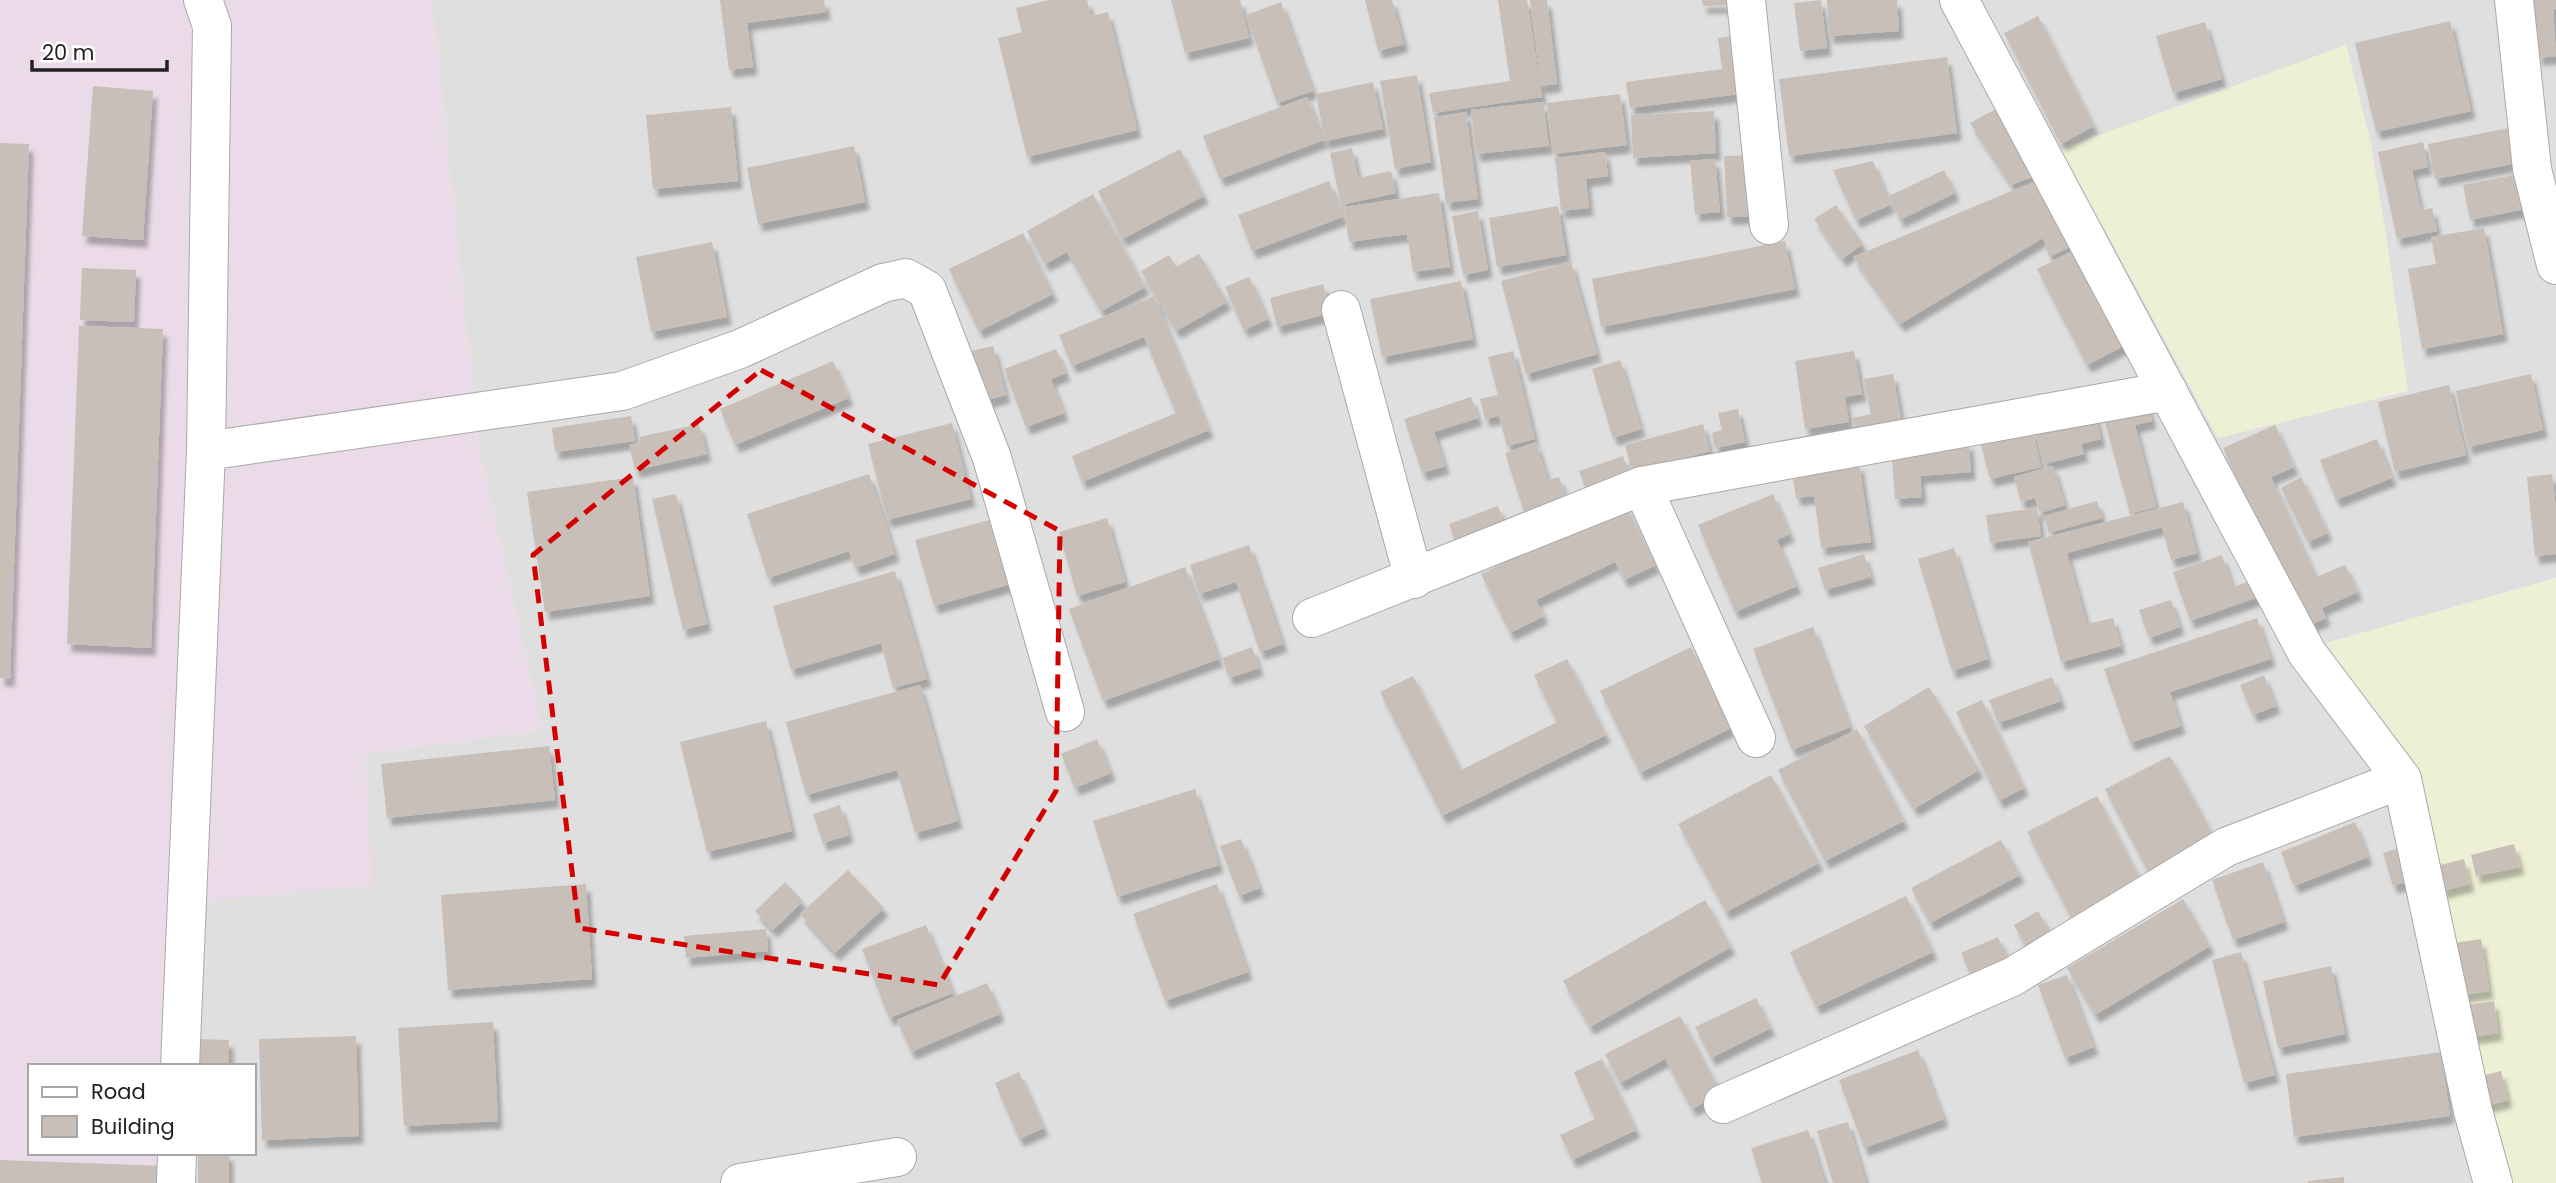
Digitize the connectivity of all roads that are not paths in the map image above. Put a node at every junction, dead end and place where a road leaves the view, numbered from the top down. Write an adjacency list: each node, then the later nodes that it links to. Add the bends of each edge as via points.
1 (203, 0): 9 (street, via 212,26)
2 (1746, 0): 5 (street)
3 (1959, 0): 8 (street)
4 (2514, 0): 6 (street, via 2532,169)
5 (1769, 225)
6 (2556, 265)
7 (1341, 310): 11 (street)
8 (2168, 391): 10 (street); 15 (street, via 2307,653)
9 (206, 451): 13 (street, via 622,391 740,349 883,283 906,278 927,290 992,458); 16 (street)
10 (1642, 486): 11 (street); 14 (street)
11 (1414, 579): 12 (street)
12 (1312, 618)
13 (1065, 712)
14 (1756, 738)
15 (2402, 779): 17 (street, via 2226,847 2012,977); 22 (street, via 2473,1111)
16 (180, 1064)
17 (1723, 1104)
18 (177, 1155): 20 (street)
19 (897, 1157): 21 (street)
20 (176, 1183)
21 (740, 1183)
22 (2493, 1183)

